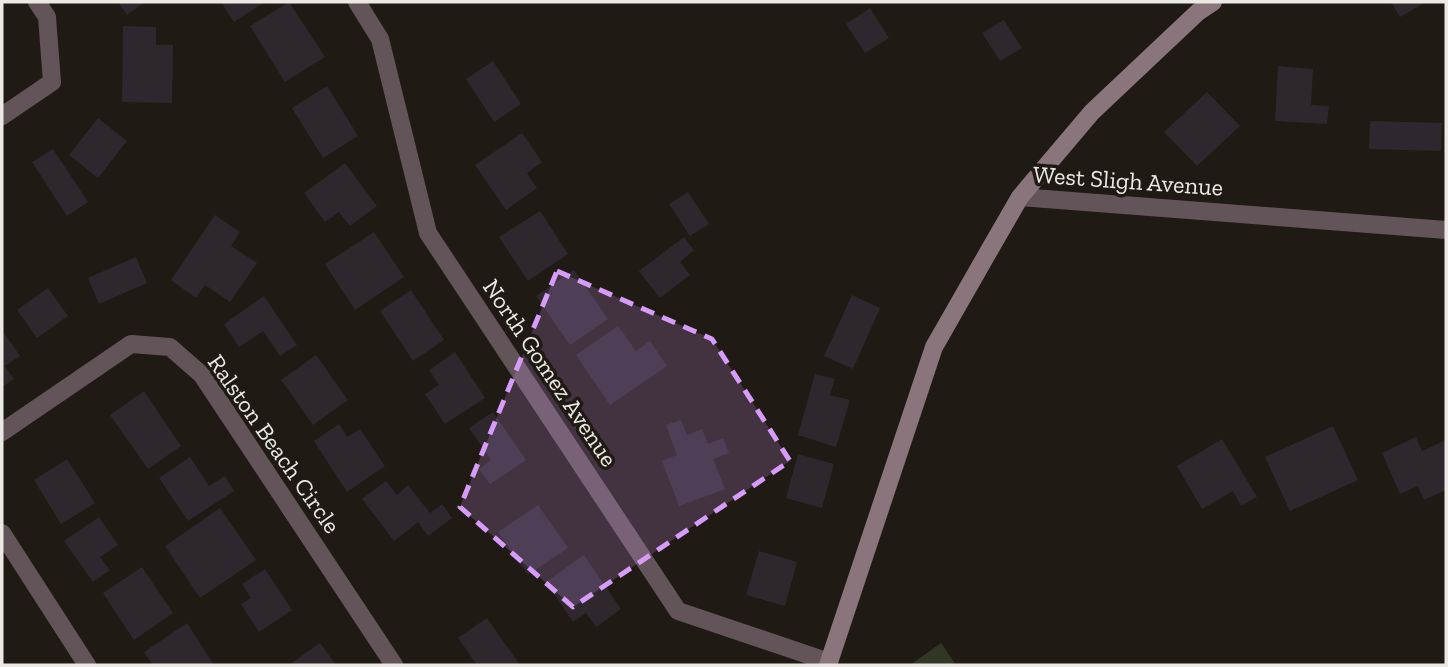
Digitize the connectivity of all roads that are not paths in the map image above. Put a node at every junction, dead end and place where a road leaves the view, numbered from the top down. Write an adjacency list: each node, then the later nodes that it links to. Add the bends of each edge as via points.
1 (37, 2): 4 (street, via 47,16 52,82)
2 (357, 2): 9 (street, North Gomez Avenue, via 380,39 428,233 678,611)
3 (1201, 5): 5 (main road, via 1092,111)
4 (2, 116)
5 (1020, 197): 6 (street, West Sligh Avenue); 9 (main road, West Sligh Avenue, via 934,347)
6 (1446, 230)
7 (2, 432): 11 (street, Ralston Beach Circle, via 131,344 170,347 202,375)
8 (2, 533): 10 (street)
9 (829, 664)
10 (87, 665)
11 (394, 665)

